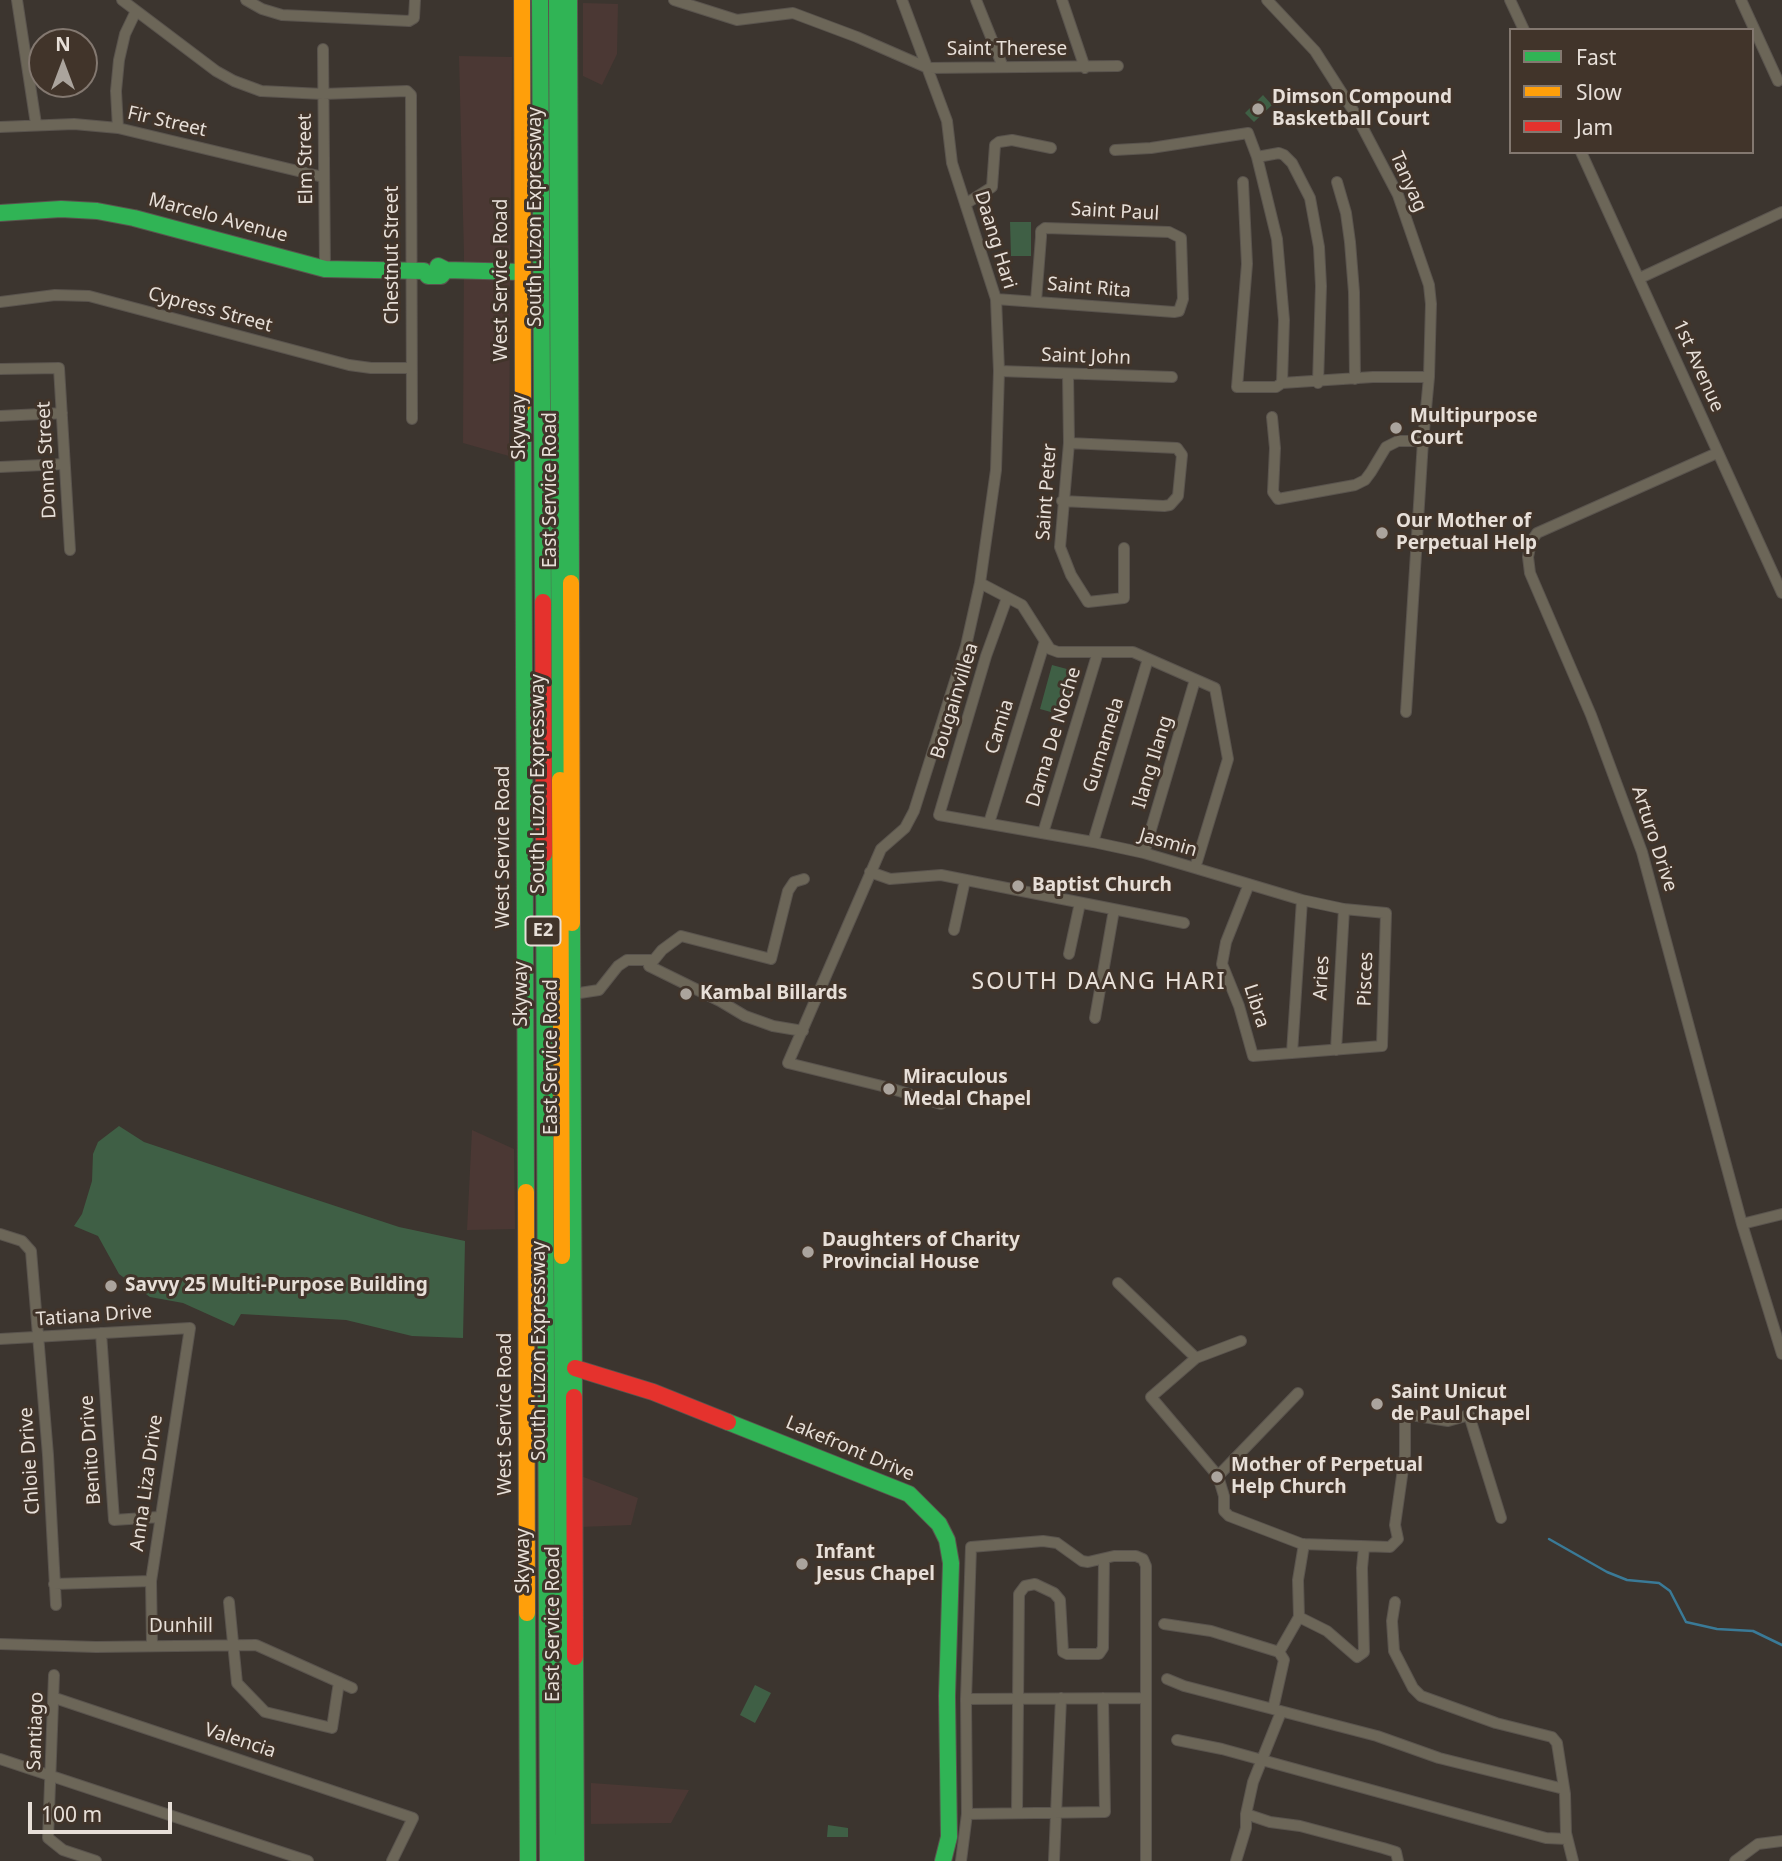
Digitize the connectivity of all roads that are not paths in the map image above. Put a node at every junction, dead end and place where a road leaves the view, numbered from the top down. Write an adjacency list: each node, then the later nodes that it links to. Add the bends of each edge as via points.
1 (17, 0): 27 (street)
2 (122, 0): 18 (street)
3 (246, 0): 4 (street, via 282,15 409,21 414,18)
4 (415, 0)
5 (522, 0): 42 (main road, West Service Road)
6 (532, 0): 160 (main road, South Luzon Expressway / E2)
7 (540, 0): 161 (main road, Skyway / E2)
8 (550, 0): 162 (main road, Skyway / E2)
9 (556, 0): 163 (main road, South Luzon Expressway / E2)
10 (569, 0): 96 (main road, East Service Road)
11 (674, 0): 23 (street, via 737,20 793,13)
12 (902, 0): 23 (street, Daang Hari)
13 (976, 0): 22 (street)
14 (1062, 0): 24 (street, Saint Therese)
15 (1267, 0): 51 (street, Tanyag, via 1315,51 1356,115 1398,195 1429,285)
16 (1510, 0): 19 (street)
17 (1741, 0): 25 (street)
18 (136, 10): 26 (street, via 234,81 261,91); 29 (street, via 119,60)
19 (1523, 28)
20 (323, 49): 26 (street, Elm Street)
21 (1118, 66): 24 (street, Saint Therese)
22 (1003, 67): 23 (street, Saint Therese); 24 (street, Saint Therese)
23 (928, 68): 37 (street, Daang Hari, via 947,121 952,163)
24 (1085, 68)
25 (1779, 80)
26 (323, 94): 34 (street, Elm Street); 41 (street, Chestnut Street, via 409,92)
27 (36, 124): 28 (street, Fir Street); 29 (street, Fir Street)
28 (0, 127)
29 (118, 128): 34 (street, Fir Street)
30 (1051, 148): 37 (street, via 999,142 992,187)
31 (1115, 150): 33 (street, via 1248,133)
32 (1582, 154): 43 (street, 1st Avenue)
33 (1257, 157): 55 (street, via 1281,268); 56 (street, via 1284,155 1310,198 1321,286)
34 (323, 177): 40 (street, Elm Street)
35 (1244, 182): 55 (street, via 1247,278 1237,387)
36 (1337, 182): 54 (street, via 1350,242)
37 (967, 203): 44 (street, Daang Hari)
38 (1782, 212): 43 (street)
39 (0, 213): 40 (main road, Marcelo Avenue, via 97,211)
40 (325, 269): 41 (main road, Marcelo Avenue)
41 (417, 271): 42 (main road, Marcelo Avenue, via 442,266 446,270); 48 (street, Chestnut Street)
42 (522, 272): 159 (main road, West Service Road)
43 (1640, 278): 63 (street, 1st Avenue)
44 (996, 299): 45 (street, Saint Rita); 50 (street, Daang Hari)
45 (1036, 301): 47 (street, Saint Rita); 47 (street, Saint Paul, via 1041,231 1045,228 1174,233 1181,243 1183,299)
46 (0, 302): 48 (street, Cypress Street, via 89,296 349,365)
47 (1179, 311)
48 (411, 368): 60 (street, Chestnut Street)
49 (0, 369): 57 (street, Donna Street, via 59,368)
50 (999, 371): 52 (street, Saint John); 69 (street, Daang Hari, via 996,470)
51 (1429, 373): 54 (street); 61 (street, Tanyag)
52 (1068, 374): 53 (street, Saint John); 62 (street, Saint Peter)
53 (1172, 377)
54 (1355, 379): 56 (street)
55 (1282, 383): 56 (street)
56 (1318, 383)
57 (62, 413): 58 (street); 64 (street, Donna Street)
58 (0, 416)
59 (1272, 417): 61 (street, via 1273,492 1278,499 1355,485 1365,480 1386,447 1398,441)
60 (412, 419)
61 (1423, 441): 76 (street, Tanyag)
62 (1069, 443): 66 (street, Saint Peter); 66 (street, via 1177,448 1182,455 1178,496 1164,506)
63 (1717, 453): 70 (street, 1st Avenue); 104 (street, Arturo Drive, via 1536,533 1528,557 1530,573 1642,852)
64 (64, 464): 65 (street); 68 (street, Donna Street)
65 (0, 467)
66 (1062, 501): 67 (street, Saint Peter, via 1060,547 1088,602 1124,598)
67 (1124, 548)
68 (70, 550)
69 (980, 583): 71 (street); 83 (street, Daang Hari, via 955,688 914,811 905,828 881,849)
70 (1782, 593)
71 (1007, 597): 72 (street, via 1022,606); 77 (street, Bougainvillea)
72 (1045, 641): 73 (street, via 1058,652); 78 (street, Camia)
73 (1098, 652): 74 (street, via 1133,652); 79 (street, Dama De Noche)
74 (1148, 659): 75 (street); 80 (street, Gumamela)
75 (1195, 680): 81 (street, Ilang Ilang); 82 (street, via 1215,688 1228,759)
76 (1406, 712)
77 (939, 814): 78 (street, Jasmin)
78 (989, 823): 79 (street, Jasmin)
79 (1043, 833): 80 (street, Jasmin)
80 (1093, 842): 81 (street, Jasmin)
81 (1144, 853): 82 (street, Jasmin)
82 (1195, 868): 86 (street, Jasmin)
83 (870, 872): 85 (street, via 890,879 928,875); 98 (street, Daang Hari)
84 (804, 879): 95 (street, via 794,882 788,891 771,959 681,936)
85 (965, 880): 88 (street); 93 (street)
86 (1249, 884): 87 (street, Jasmin); 101 (street, Libra, via 1222,964 1253,1056)
87 (1301, 900): 89 (street, Jasmin); 101 (street)
88 (1080, 903): 90 (street); 94 (street)
89 (1344, 909): 91 (street, Jasmin); 100 (street, Aries)
90 (1114, 911): 92 (street); 97 (street)
91 (1386, 913): 99 (street, Pisces)
92 (1184, 923)
93 (954, 930)
94 (1069, 954)
95 (654, 960): 96 (street, via 627,960 599,990); 98 (street, via 649,968 745,1016)
96 (573, 994): 114 (main road, East Service Road)
97 (1095, 1018)
98 (803, 1031): 102 (street, Daang Hari, via 788,1063)
99 (1382, 1046): 100 (street, Libra)
100 (1336, 1050): 101 (street, Libra)
101 (1293, 1053)
102 (941, 1104)
103 (1782, 1214): 104 (street)
104 (1742, 1224): 112 (street, Arturo Drive)
105 (0, 1234): 109 (street, Chloie Drive, via 22,1241 31,1251)
106 (1118, 1283): 113 (street)
107 (190, 1328): 108 (street, Tatiana Drive); 117 (street, Anna Liza Drive)
108 (101, 1333): 109 (street, Tatiana Drive); 117 (street, Benito Drive, via 114,1520)
109 (39, 1337): 110 (street, Tatiana Drive); 123 (street, Chloie Drive)
110 (0, 1339)
111 (1241, 1341): 113 (street)
112 (1782, 1354)
113 (1196, 1358): 116 (street, via 1151,1397)
114 (575, 1368): 164 (main road, East Service Road); 165 (main road, Lakefront Drive, via 665,1397 899,1489 939,1524 951,1563 948,1837)
115 (1298, 1392): 116 (street)
116 (1218, 1476): 119 (street, via 1229,1516)
117 (159, 1517): 122 (street, Anna Liza Drive)
118 (1501, 1518): 120 (street, via 1469,1415 1448,1420 1405,1413 1405,1455 1395,1525 1398,1539 1390,1547)
119 (1304, 1544): 120 (street); 127 (street, via 1298,1580)
120 (1364, 1547): 127 (street, via 1361,1656)
121 (1104, 1559): 140 (street, via 1136,1556 1146,1566); 141 (street, via 1082,1561 1050,1541 971,1547); 142 (street, via 1103,1648 1099,1654 1063,1651 1060,1600 1054,1593 1035,1584 1025,1586 1019,1594)
122 (151, 1581): 123 (street); 130 (street, Anna Liza Drive)
123 (54, 1584): 126 (street, Chloie Drive)
124 (229, 1602): 131 (street)
125 (1395, 1602): 148 (street, via 1394,1651 1413,1688 1421,1696 1496,1723 1552,1737 1557,1743)
126 (55, 1605)
127 (1299, 1617): 132 (street)
128 (1164, 1624): 132 (street)
129 (0, 1644): 130 (street, Dunhill)
130 (152, 1644): 131 (street, Dunhill)
131 (233, 1645): 135 (street, Dunhill, via 256,1645); 135 (street, via 237,1683 271,1715 332,1728)
132 (1279, 1652): 143 (street, via 1284,1660)
133 (54, 1675): 137 (street, Santiago)
134 (1167, 1679): 143 (street)
135 (339, 1682): 136 (street, Dunhill)
136 (352, 1688)
137 (55, 1698): 147 (street, Santiago); 158 (street, Valencia, via 413,1818)
138 (1061, 1698): 139 (street); 142 (street); 151 (street)
139 (1103, 1698): 140 (street); 151 (street, via 1105,1812)
140 (1146, 1698): 168 (street)
141 (966, 1699): 142 (street); 150 (street)
142 (1018, 1699): 149 (street)
143 (1277, 1711): 146 (street); 148 (street)
144 (1177, 1740): 146 (street)
145 (0, 1759): 147 (street)
146 (1262, 1761): 152 (street); 153 (street, via 1546,1838)
147 (52, 1775): 155 (street, Santiago, via 48,1838); 157 (street)
148 (1564, 1789): 153 (street)
149 (1017, 1813): 150 (street); 151 (street)
150 (967, 1814): 166 (street)
151 (1055, 1814): 167 (street)
152 (1246, 1814): 169 (street); 170 (street, via 1396,1852)
153 (1567, 1839): 171 (street)
154 (1782, 1840): 172 (street, via 1758,1844)
155 (62, 1855): 156 (street)
156 (96, 1861)
157 (308, 1861)
158 (392, 1861)
159 (528, 1861)
160 (539, 1861)
161 (548, 1861)
162 (559, 1861)
163 (564, 1861)
164 (576, 1861)
165 (943, 1861)
166 (961, 1861)
167 (1054, 1861)
168 (1146, 1861)
169 (1236, 1861)
170 (1398, 1861)
171 (1573, 1861)
172 (1735, 1861)

